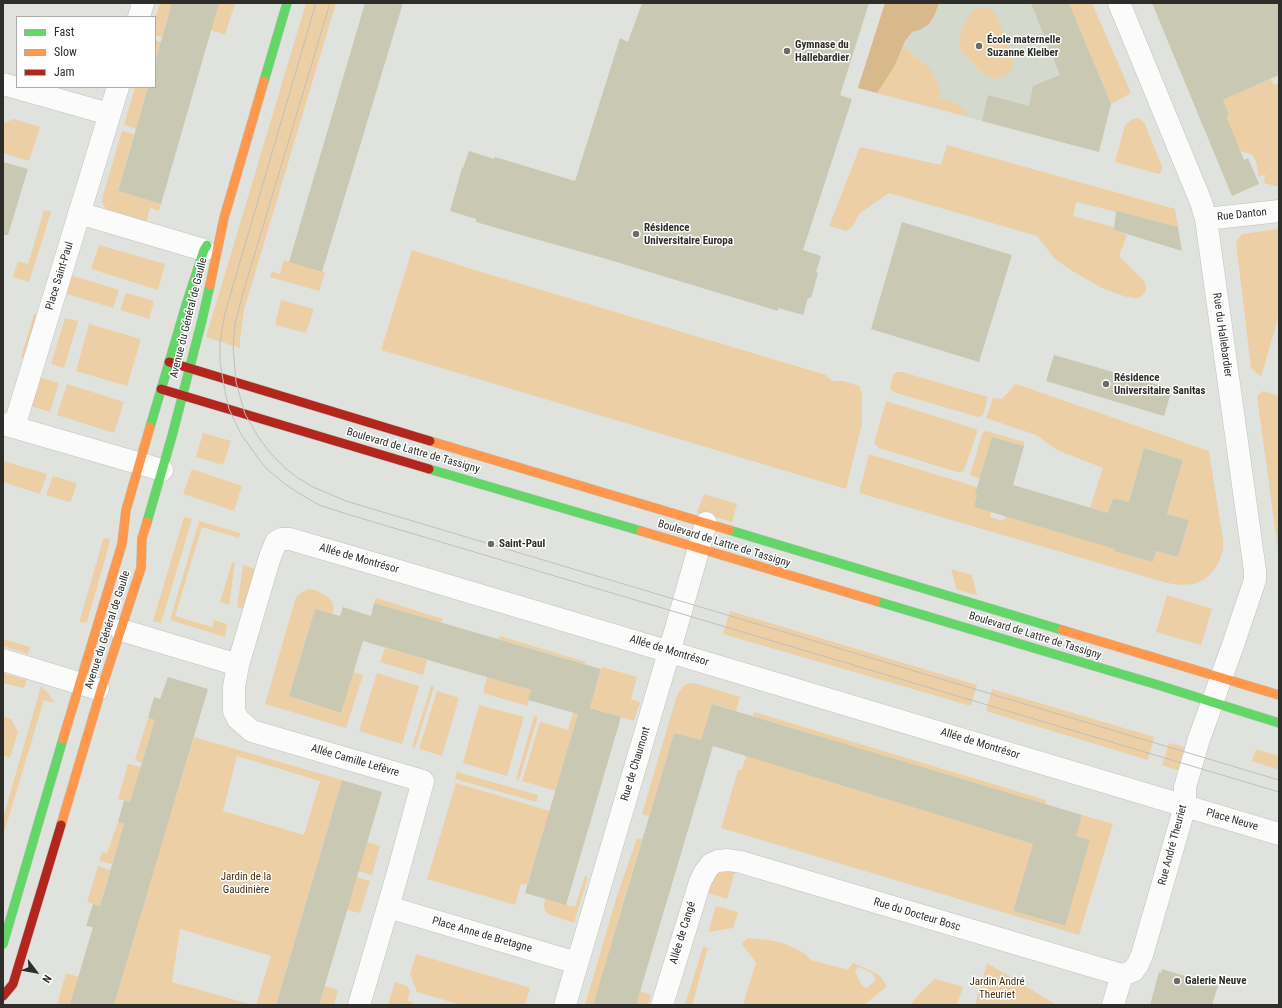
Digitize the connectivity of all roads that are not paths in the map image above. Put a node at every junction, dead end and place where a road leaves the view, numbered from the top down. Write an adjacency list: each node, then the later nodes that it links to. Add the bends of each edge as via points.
1 (143, 3): 4 (street)
2 (287, 3): 12 (street, Avenue du Général de Gaulle)
3 (1119, 3): 13 (street, Rue du Hallebardier)
4 (139, 16)
5 (3, 84): 6 (street)
6 (16, 88)
7 (17, 88): 9 (street)
8 (118, 88): 9 (street, Place Saint-Paul)
9 (109, 114): 11 (street, Place Saint-Paul)
10 (1279, 211): 13 (street, Rue Danton)
11 (79, 213): 14 (street); 19 (street, Place Saint-Paul)
12 (224, 218): 14 (street, Avenue du Général de Gaulle); 16 (street, Avenue du Général de Gaulle)
13 (1206, 219): 28 (street, Rue du Hallebardier, via 1255,571 1255,580)
14 (204, 250): 15 (street, Avenue du Général de Gaulle)
15 (169, 362): 16 (street, Boulevard de Lattre de Tassigny); 17 (street, Avenue du Général de Gaulle)
16 (190, 368): 18 (street, Avenue du Général de Gaulle); 22 (street, Boulevard de Lattre de Tassigny)
17 (162, 389): 18 (street, Boulevard de Lattre de Tassigny); 20 (street, Avenue du Général de Gaulle)
18 (182, 395): 21 (street, Avenue du Général de Gaulle); 23 (street, Boulevard de Lattre de Tassigny)
19 (9, 426): 20 (street)
20 (139, 464): 21 (street); 29 (street, Avenue du Général de Gaulle, via 126,510 122,544)
21 (162, 470): 24 (street, Avenue du Général de Gaulle, via 142,538 141,568)
22 (706, 523): 23 (street, Rue de Chaumont); 28 (street, Boulevard de Lattre de Tassigny)
23 (699, 549): 25 (street, Rue de Chaumont); 32 (street, Boulevard de Lattre de Tassigny)
24 (121, 630): 27 (street); 30 (street, Avenue du Général de Gaulle)
25 (670, 652): 27 (street, Allée de Montrésor, via 290,539 281,539 276,542 268,560); 34 (street, Allée de Montrésor); 39 (street, Rue de Chaumont)
26 (3, 660): 29 (street)
27 (238, 665): 37 (street, Allée Camille Lefèvre, via 234,687 234,711 238,720 252,731 423,781)
28 (1222, 678): 31 (street, Boulevard de Lattre de Tassigny); 32 (street, Rue André Theuriet)
29 (79, 683): 30 (street); 38 (street, Avenue du Général de Gaulle)
30 (101, 690): 41 (street, Avenue du Général de Gaulle, via 13,984)
31 (1279, 695)
32 (1213, 701): 33 (street, Boulevard de Lattre de Tassigny); 34 (street, Rue André Theuriet, via 1185,788)
33 (1279, 723)
34 (1185, 806): 35 (street, Place Neuve); 40 (street, Rue André Theuriet, via 1142,955 1133,971)
35 (1279, 834)
36 (711, 864): 40 (street, Rue du Docteur Bosc, via 728,860 741,862); 44 (street, Allée de Cangé, via 702,877 695,895)
37 (388, 907): 39 (street, Place Anne de Bretagne); 42 (street, Allée Camille Lefèvre)
38 (3, 944)
39 (577, 963): 43 (street, Rue de Chaumont)
40 (1122, 975): 45 (street)
41 (3, 996)
42 (359, 1005)
43 (565, 1005)
44 (662, 1005)
45 (1113, 1005)

